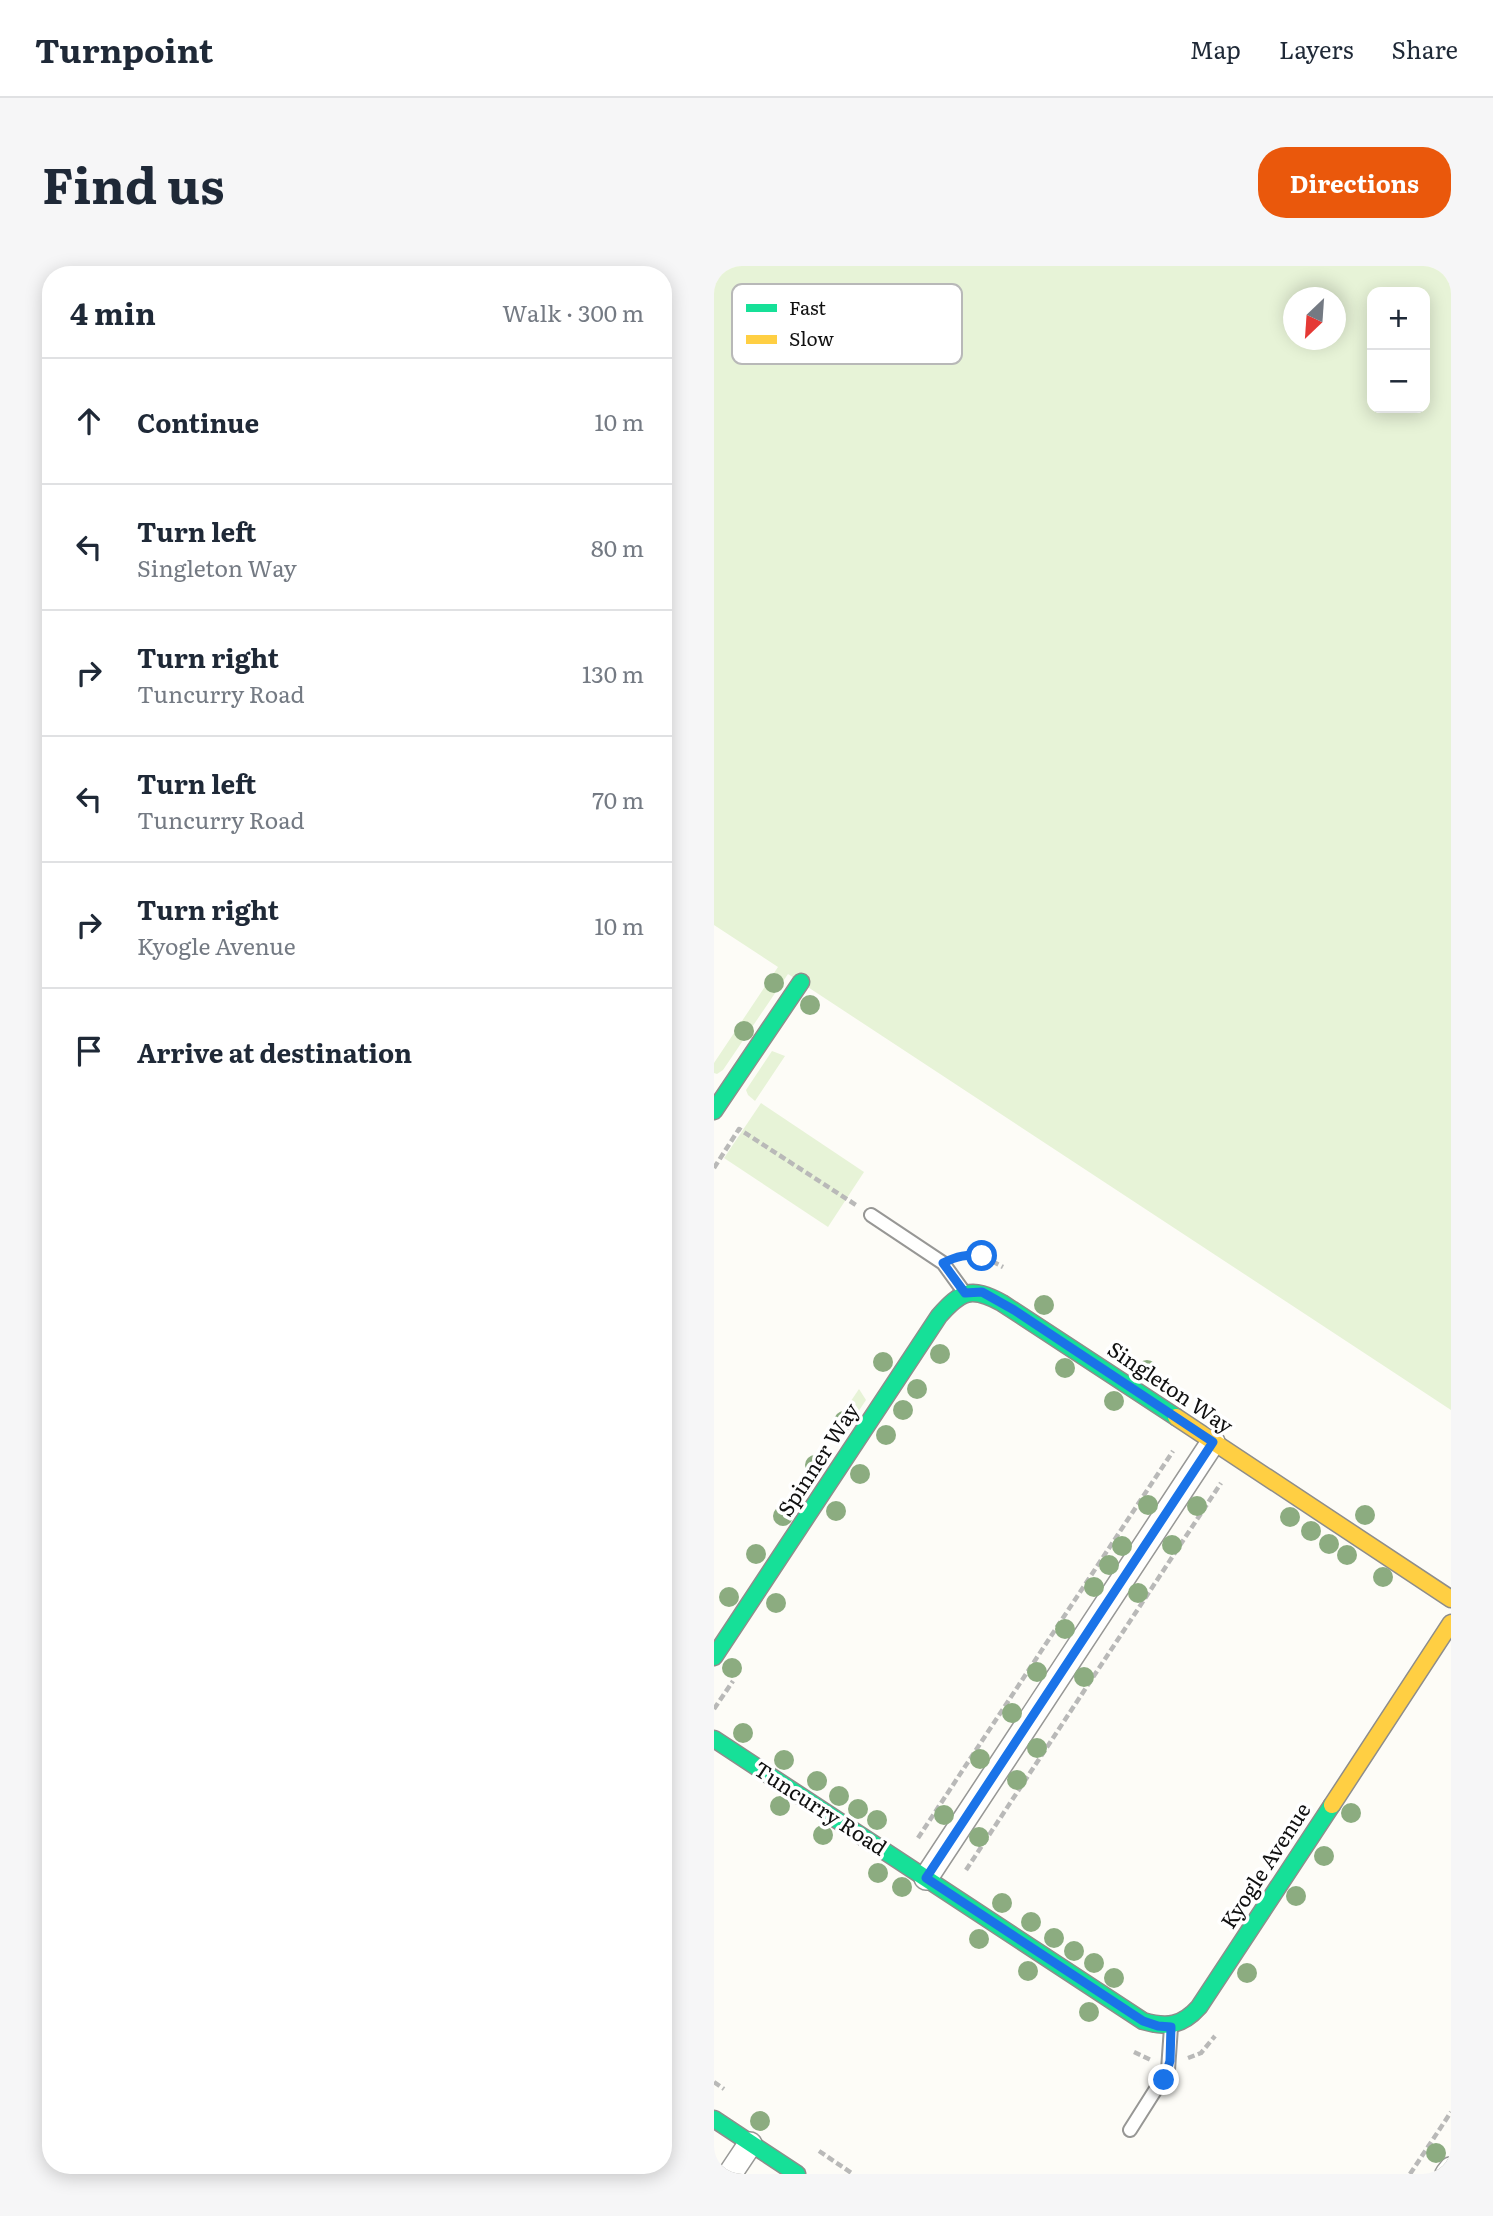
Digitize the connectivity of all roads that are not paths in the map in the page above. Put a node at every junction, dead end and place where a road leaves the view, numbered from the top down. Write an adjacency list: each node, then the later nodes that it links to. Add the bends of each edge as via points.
1 (801, 982): 2 (street)
2 (714, 1111)
3 (871, 1214): 4 (lane, via 943,1263)
4 (965, 1293): 5 (street, Singleton Way, via 982,1292 1014,1310); 8 (street, Spinner Way, via 939,1316)
5 (1213, 1442): 6 (street, Singleton Way); 10 (street)
6 (1451, 1599)
7 (1451, 1623): 11 (street, Kyogle Avenue, via 1199,2007 1190,2018)
8 (714, 1657)
9 (714, 1739): 10 (street, Tuncurry Road)
10 (926, 1878): 11 (street, Tuncurry Road, via 1143,2021)
11 (1171, 2027): 13 (lane, via 1164,2080)
12 (714, 2119): 14 (street)
13 (1130, 2130)
14 (750, 2144): 16 (street); 17 (street)
15 (1451, 2169): 18 (street)
16 (730, 2174)
17 (797, 2174)
18 (1447, 2174)

